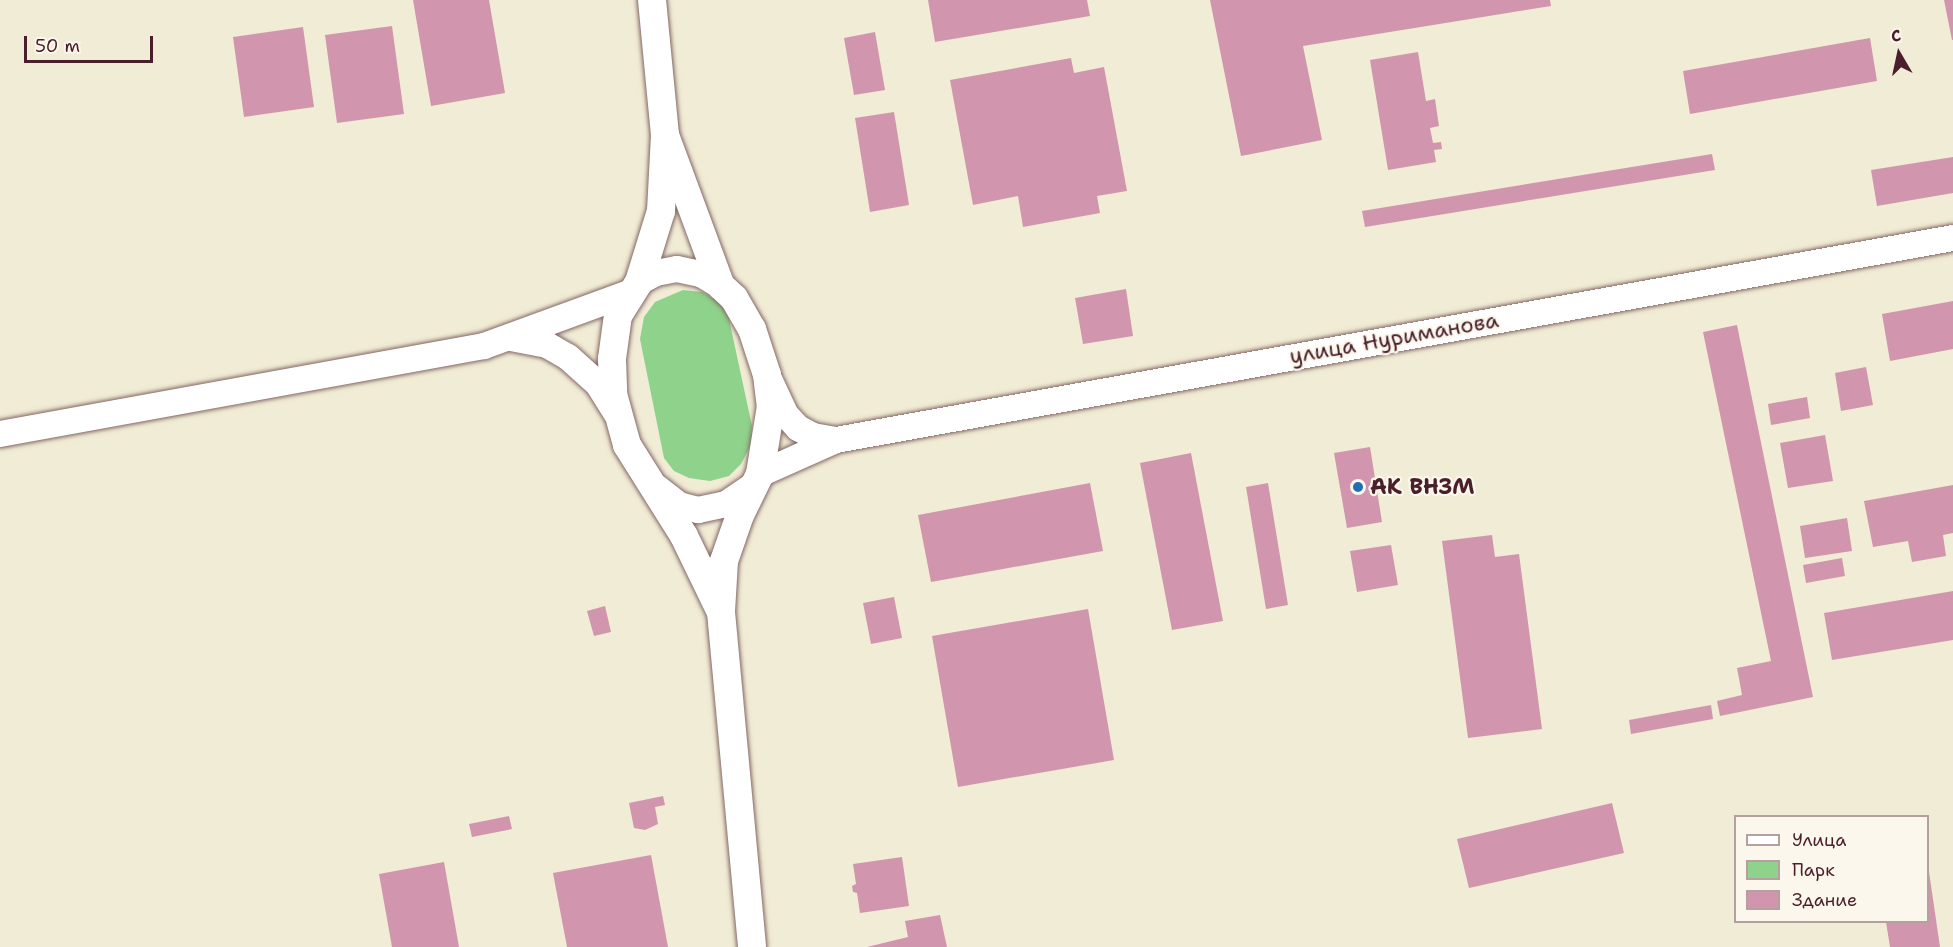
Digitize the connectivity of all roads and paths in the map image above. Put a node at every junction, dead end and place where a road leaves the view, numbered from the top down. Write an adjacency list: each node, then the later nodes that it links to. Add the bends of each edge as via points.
1 (652, 0): 2 (main road)
2 (665, 135): 4 (main road); 5 (main road, via 661,211)
3 (1953, 238): 10 (main road, улица Нуриманова)
4 (721, 286): 5 (main road, via 701,274 677,269 656,273); 7 (main road, via 745,315)
5 (634, 288): 6 (main road); 8 (main road, via 615,329 612,375)
6 (511, 338): 8 (main road, via 547,345 568,357 598,384); 9 (main road)
7 (767, 375): 10 (main road, via 778,402 798,428 813,436); 12 (main road, via 770,424)
8 (616, 413): 11 (main road, via 627,445)
9 (0, 434)
10 (836, 440): 12 (main road)
11 (647, 475): 12 (main road, via 679,505 698,510 726,504); 13 (main road, via 712,587)
12 (756, 480): 13 (main road, via 724,561)
13 (721, 612): 14 (main road)
14 (752, 947)

